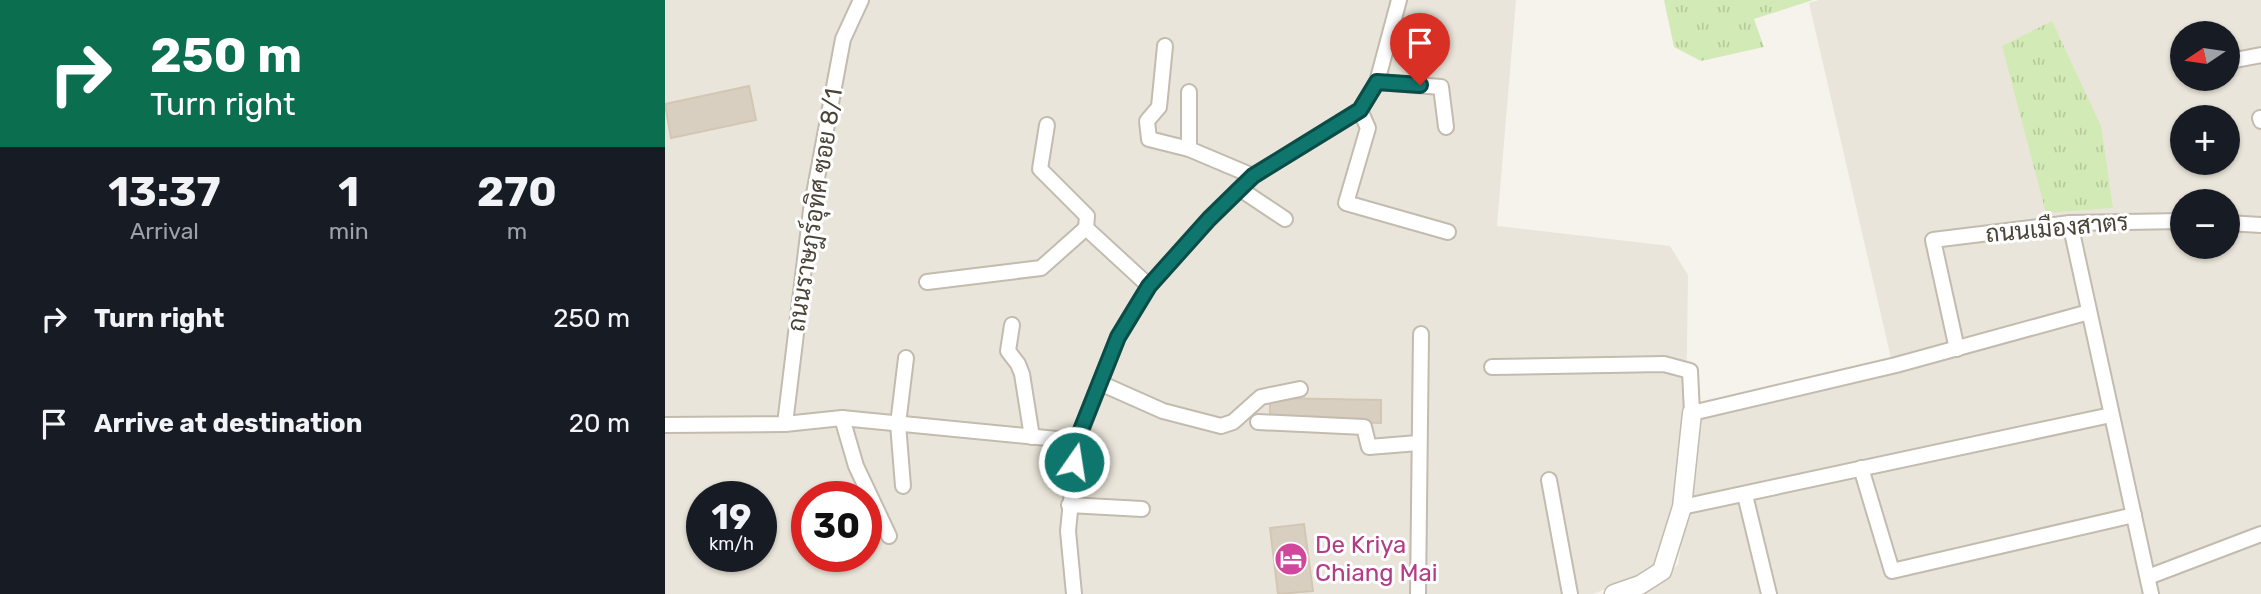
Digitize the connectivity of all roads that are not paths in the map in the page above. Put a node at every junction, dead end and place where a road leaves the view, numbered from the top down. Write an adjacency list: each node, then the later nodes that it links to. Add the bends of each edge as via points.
1 (861, 0): 35 (street, ถนนราษฎร์อุทิศ ซอย 8/1, via 843,39 811,210)
2 (1396, 0): 6 (street)
3 (1165, 46): 11 (street, via 1159,107 1148,118 1147,135)
4 (2261, 55): 5 (street)
5 (2240, 59)
6 (1377, 82): 8 (street); 10 (street, via 1441,87)
7 (1189, 92): 11 (street)
8 (1360, 110): 12 (street); 20 (street, via 1368,128 1346,203)
9 (1047, 125): 19 (street, via 1040,169 1087,216)
10 (1446, 127)
11 (1189, 149): 12 (street)
12 (1253, 176): 13 (street)
13 (1240, 189): 14 (street); 22 (street)
14 (1286, 219)
15 (2170, 221): 16 (street, ถนนเมืองสาตร)
16 (2070, 223): 23 (street); 26 (street, ถนนเมืองสาตร, via 1933,240)
17 (2240, 224): 18 (street)
18 (2261, 225)
19 (1086, 228): 21 (street, via 1041,268); 22 (street)
20 (1448, 232)
21 (927, 282)
22 (1149, 286): 29 (street, via 1118,337)
23 (2089, 312): 26 (street); 32 (street)
24 (1012, 326): 38 (street, via 1007,351 1022,374)
25 (1420, 334): 40 (street)
26 (1957, 349): 31 (street)
27 (906, 358): 36 (street)
28 (1492, 367): 31 (street, via 1664,364 1690,371)
29 (1100, 383): 30 (street, via 1163,411 1221,426 1233,422 1261,397); 39 (street)
30 (1300, 389)
31 (1692, 413): 46 (street)
32 (2111, 415): 41 (street); 48 (street)
33 (842, 418): 35 (street); 36 (street); 50 (street, via 856,466)
34 (1258, 422): 40 (street, via 1364,427 1369,447)
35 (785, 424): 37 (street)
36 (898, 424): 38 (street); 43 (street)
37 (665, 425)
38 (1032, 436): 39 (street)
39 (1077, 440): 45 (street)
40 (1418, 443): 54 (street)
41 (1861, 468): 44 (street); 48 (street, via 1892,571)
42 (1549, 480): 55 (street)
43 (903, 486)
44 (1745, 495): 46 (street); 56 (street)
45 (1069, 505): 47 (street); 53 (street)
46 (1682, 507): 52 (street, via 1662,571)
47 (1142, 509)
48 (2134, 515): 51 (street)
49 (2261, 534): 51 (street)
50 (889, 536)
51 (2148, 577): 57 (street)
52 (1618, 593)
53 (1074, 594)
54 (1417, 594)
55 (1570, 594)
56 (1769, 594)
57 (2151, 594)

